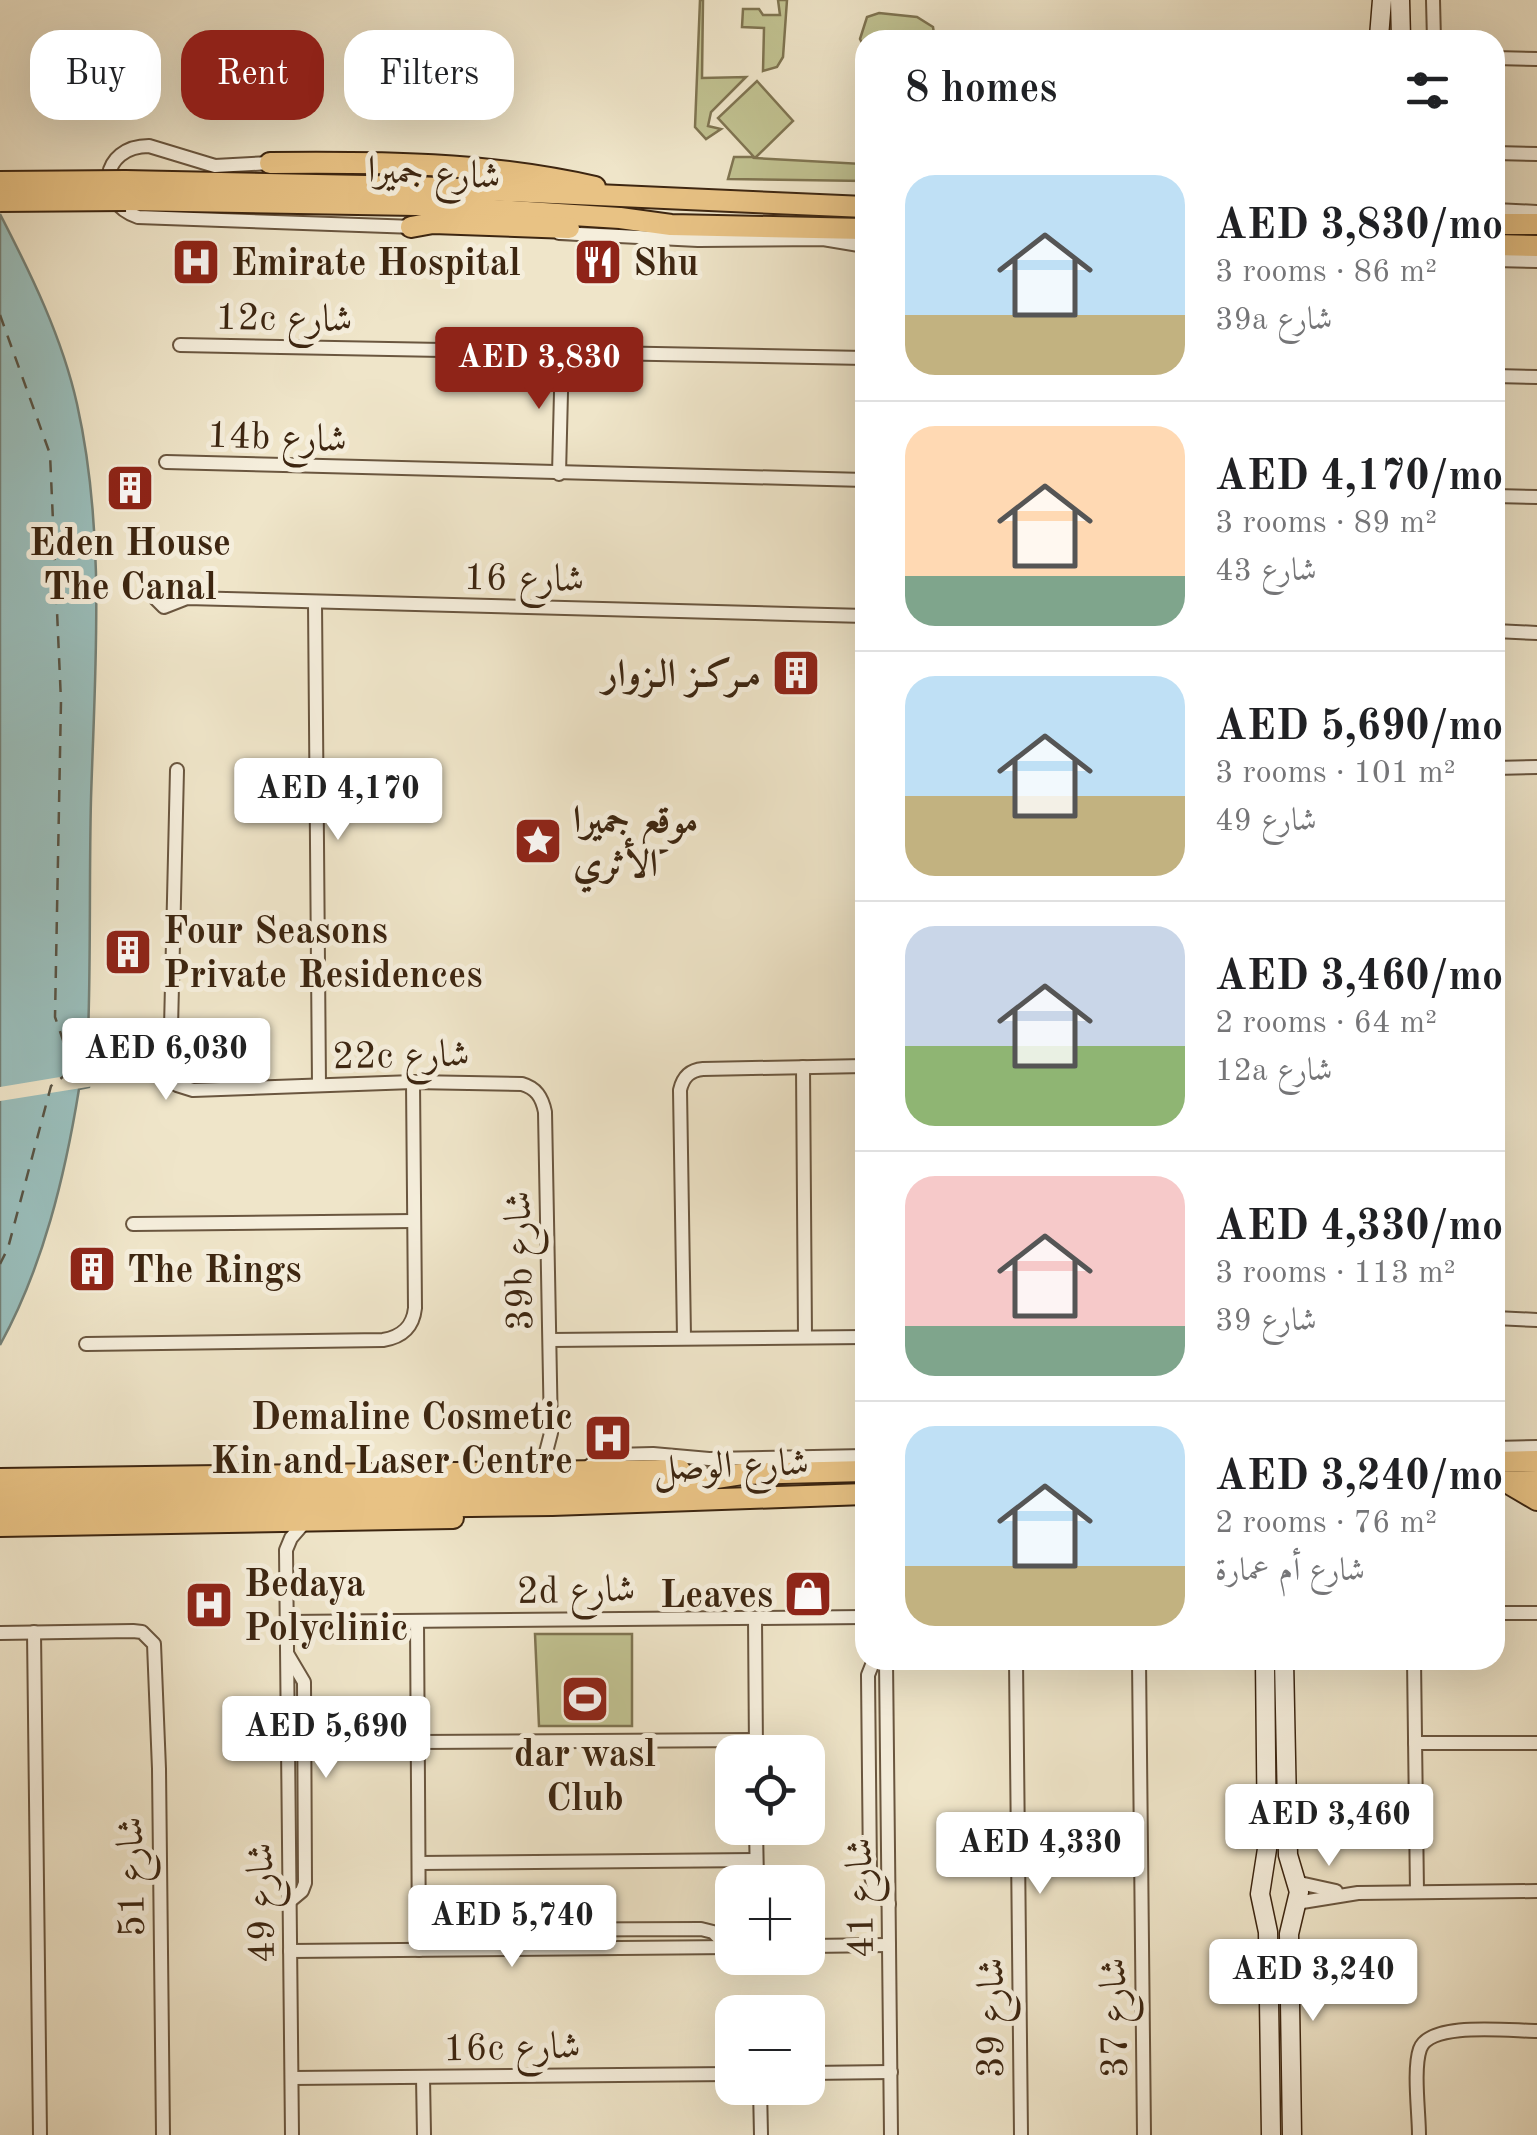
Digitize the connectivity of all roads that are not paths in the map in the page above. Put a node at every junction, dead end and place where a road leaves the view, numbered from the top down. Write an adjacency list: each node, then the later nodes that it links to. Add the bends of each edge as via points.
1 (1382, 0): 4 (street)
2 (1400, 0): 5 (street)
3 (1434, 0): 6 (street)
4 (1377, 30)
5 (1402, 30)
6 (1434, 30)
7 (1505, 58): 8 (street)
8 (1537, 59)
9 (1505, 153): 10 (street)
10 (1537, 154)
11 (270, 164): 14 (main road, via 456,165); 22 (street, via 215,166 138,146 119,155 108,180 116,203 138,217)
12 (0, 182): 13 (main road, شارع جميرا, bridge)
13 (126, 190): 14 (main road, شارع جميرا, via 416,187); 15 (main road, شارع جميرا, bridge); 21 (main road, شارع جميرا)
14 (641, 198): 16 (main road, شارع جميرا)
15 (0, 200)
16 (855, 207)
17 (1505, 210): 18 (street)
18 (1537, 212)
19 (1505, 224): 20 (main road)
20 (1537, 224)
21 (671, 225): 22 (main road); 23 (main road, شارع جميرا)
22 (411, 227): 24 (street)
23 (855, 229)
24 (855, 244)
25 (1505, 244): 26 (main road)
26 (1537, 246)
27 (1505, 260): 28 (street)
28 (1537, 261)
29 (180, 345): 30 (street, 12c شارع)
30 (562, 351): 31 (street, 12c شارع); 35 (street)
31 (855, 358)
32 (1505, 376): 33 (street)
33 (1537, 377)
34 (166, 462): 35 (street, 14b شارع)
35 (558, 474): 36 (street, 14b شارع)
36 (855, 480)
37 (1505, 496): 38 (street)
38 (1537, 497)
39 (182, 598): 40 (street, شارع 16)
40 (316, 602): 41 (street, شارع 16); 50 (street)
41 (855, 616)
42 (1505, 632): 43 (street)
43 (1537, 632)
44 (1537, 767): 45 (street)
45 (1505, 768)
46 (178, 770): 50 (street, 22c شارع, via 170,1062 180,1077 204,1088)
47 (855, 1066): 48 (street)
48 (802, 1067): 57 (street, via 703,1069 684,1078); 58 (street)
49 (413, 1082): 50 (street, 22c شارع); 51 (street, 22c شارع, via 522,1084); 52 (street)
50 (319, 1085)
51 (536, 1090): 59 (street, 39b شارع, via 545,1112)
52 (413, 1221): 53 (street); 60 (street, via 415,1308 408,1329 392,1339)
53 (133, 1224)
54 (1505, 1318): 55 (street)
55 (1537, 1320)
56 (855, 1336): 58 (street)
57 (684, 1337): 58 (street); 59 (street)
58 (805, 1337)
59 (550, 1340): 61 (street, 39b شارع)
60 (86, 1344)
61 (551, 1433): 67 (street, 39b شارع, via 557,1455); 68 (street, 39b شارع, via 545,1456)
62 (1505, 1448): 63 (street)
63 (1537, 1448)
64 (855, 1456): 67 (street, شارع الوصل, via 612,1455)
65 (1537, 1461): 66 (main road)
66 (1505, 1462)
67 (578, 1470): 68 (main road, شارع الوصل); 70 (main road, شارع الوصل)
68 (531, 1471): 74 (main road, شارع الوصل, via 508,1472 480,1459)
69 (855, 1471): 70 (main road, شارع الوصل)
70 (742, 1474): 74 (main road, شارع الوصل, via 605,1486)
71 (1505, 1482): 72 (main road)
72 (1537, 1482)
73 (1505, 1484): 76 (main road)
74 (7, 1491): 77 (main road, شارع الوصل)
75 (855, 1496): 77 (main road, شارع الوصل)
76 (1537, 1500)
77 (552, 1506): 78 (main road, via 504,1516)
78 (304, 1522): 79 (main road); 81 (street)
79 (269, 1523): 80 (main road); 81 (street)
80 (0, 1526)
81 (286, 1550): 87 (street, شارع 49)
82 (1505, 1613): 83 (street)
83 (1537, 1613)
84 (855, 1617): 85 (street, 2d شارع)
85 (755, 1618): 86 (street, 2d شارع); 97 (street)
86 (417, 1621): 87 (street, 2d شارع); 98 (street)
87 (287, 1622): 118 (street, شارع 49)
88 (34, 1632): 89 (street); 126 (street); 127 (street, شارع 51, via 134,1630 149,1637 156,1652)
89 (0, 1633)
90 (870, 1670): 112 (street, via 870,1873)
91 (886, 1670): 112 (street, شارع 41)
92 (1016, 1670): 132 (street, شارع 39)
93 (1139, 1670): 133 (street, شارع 37)
94 (1265, 1670): 106 (street)
95 (1284, 1670): 107 (street, via 1287,1846)
96 (1414, 1670): 100 (street)
97 (756, 1735)
98 (418, 1742): 101 (street); 104 (street)
99 (1537, 1742): 100 (street)
100 (1416, 1744): 109 (street)
101 (715, 1746)
102 (756, 1845): 103 (street)
103 (756, 1860): 104 (street); 105 (street)
104 (419, 1863): 117 (street)
105 (756, 1865)
106 (1265, 1880): 107 (street, via 1280,1874); 113 (street)
107 (1295, 1881): 110 (street); 111 (street)
108 (1537, 1891): 109 (street)
109 (1417, 1892): 110 (street)
110 (1358, 1893): 111 (street)
111 (1296, 1903): 113 (street, via 1282,1912); 135 (street, via 1289,1934)
112 (889, 1904): 114 (street, شارع 41)
113 (1264, 1904): 134 (street)
114 (889, 1945): 115 (street); 120 (street, شارع 41)
115 (825, 1946)
116 (715, 1947): 117 (street)
117 (419, 1950): 118 (street)
118 (290, 1951): 124 (street, شارع 49)
119 (1537, 2031): 136 (street, via 1436,2033 1422,2045)
120 (891, 2072): 121 (street); 131 (street, شارع 41)
121 (825, 2073)
122 (715, 2074): 123 (street, 16c شارع)
123 (423, 2077): 124 (street, 16c شارع); 129 (street)
124 (292, 2078): 128 (street, شارع 49)
125 (760, 2105): 130 (street)
126 (40, 2135)
127 (164, 2135)
128 (292, 2135)
129 (424, 2135)
130 (761, 2135)
131 (892, 2135)
132 (1021, 2135)
133 (1144, 2135)
134 (1271, 2135)
135 (1292, 2135)
136 (1419, 2135)

